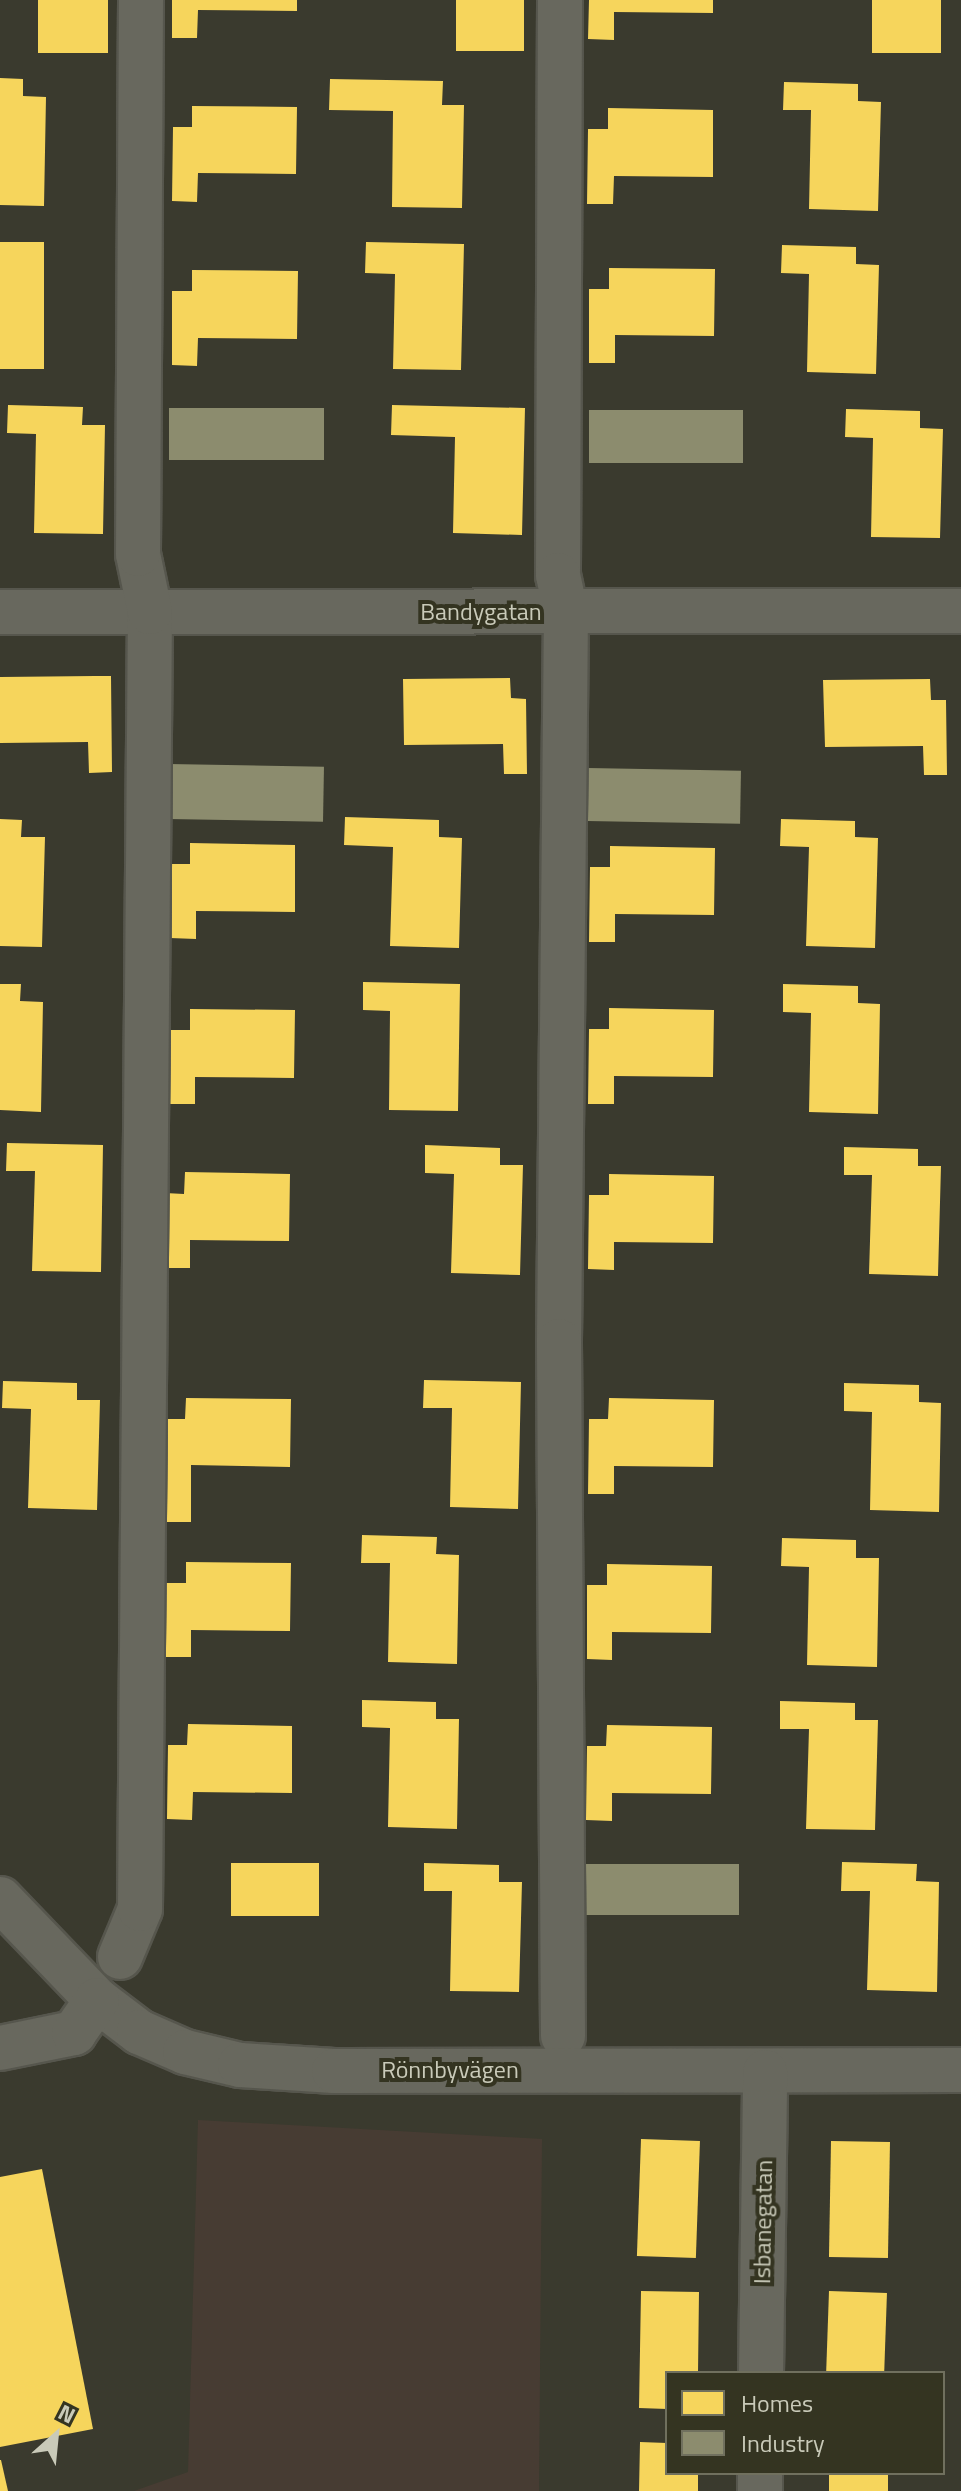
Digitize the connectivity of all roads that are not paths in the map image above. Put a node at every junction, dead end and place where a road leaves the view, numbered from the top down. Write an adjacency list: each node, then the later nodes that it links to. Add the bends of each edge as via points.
1 (141, 0): 5 (street, via 138,554)
2 (560, 0): 6 (street, via 558,575)
3 (961, 611): 6 (street, Bandygatan)
4 (0, 612): 5 (street, Bandygatan)
5 (150, 612): 6 (street, Bandygatan); 8 (street, via 140,1909)
6 (566, 612): 10 (street, via 559,1325)
7 (0, 1899): 9 (street, Rönnbyvägen)
8 (120, 1957)
9 (97, 2000): 11 (street, via 74,2033); 13 (street, Rönnbyvägen, via 139,2032 185,2052 240,2065 334,2071)
10 (563, 2036)
11 (0, 2048)
12 (961, 2070): 13 (street, Rönnbyvägen)
13 (765, 2072): 14 (street, Isbanegatan)
14 (761, 2371)

